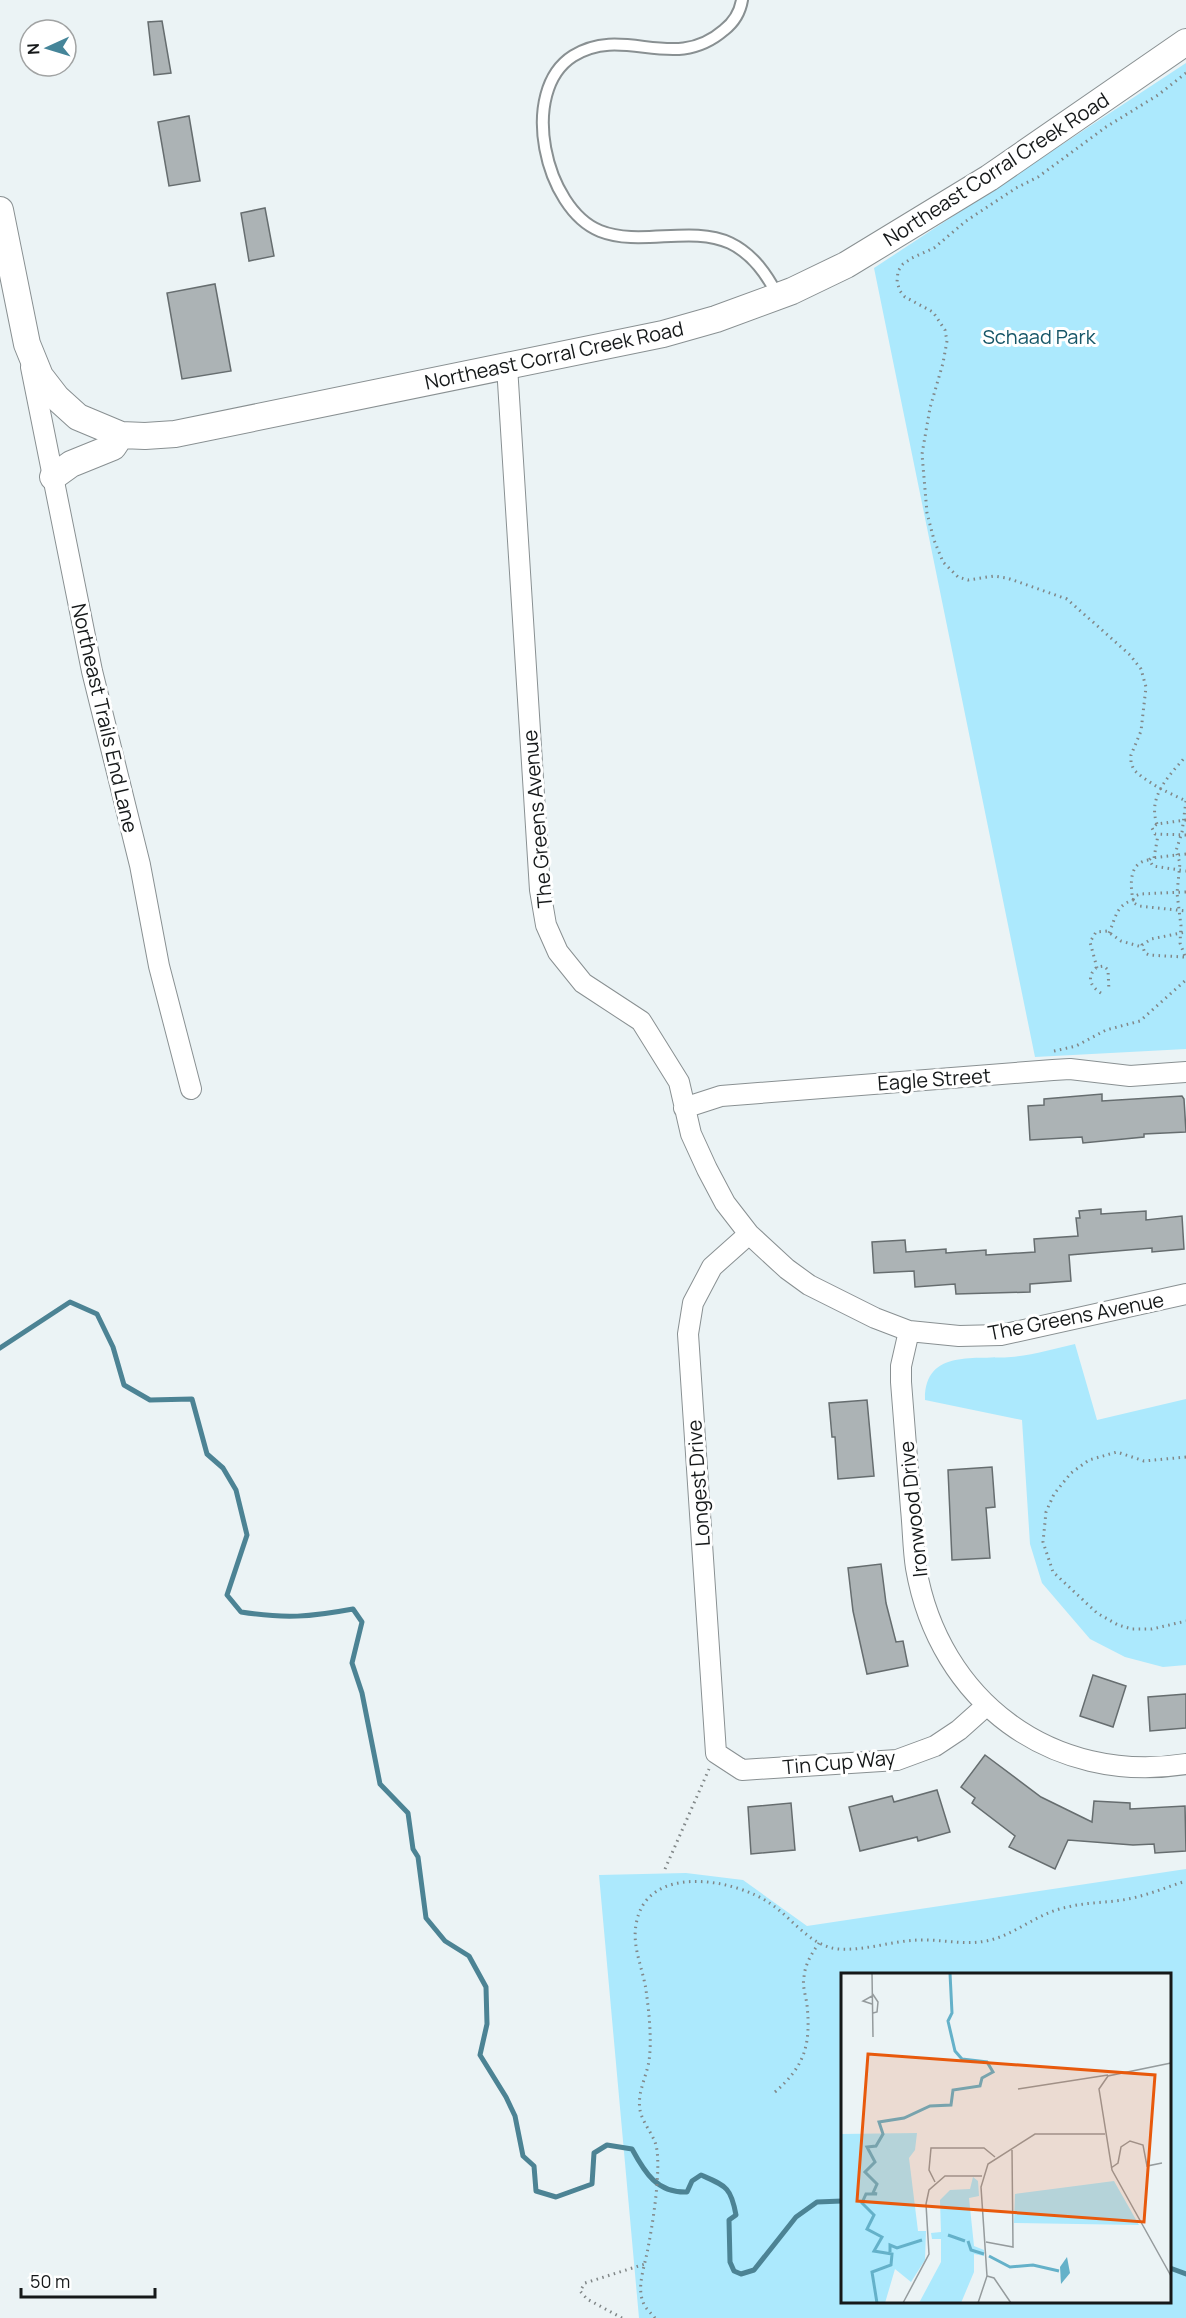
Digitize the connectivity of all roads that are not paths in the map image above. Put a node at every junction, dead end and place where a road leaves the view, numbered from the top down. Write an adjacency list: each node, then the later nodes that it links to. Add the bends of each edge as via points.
1 (742, 0): 4 (lane, via 728,27 703,45 680,50 604,44 571,57 551,83 542,119 544,138 547,158 562,195 583,221 614,236 712,238 729,243 767,274)
2 (1186, 42): 4 (street, Northeast Corral Creek Road, via 989,178 846,266)
3 (0, 210): 5 (street, Northeast Corral Creek Road)
4 (778, 296): 6 (street, Northeast Corral Creek Road, via 663,334)
5 (27, 344): 7 (street, Northeast Corral Creek Road, via 40,376 57,398 78,417); 8 (street, Northeast Trails End Lane)
6 (507, 366): 7 (street, Northeast Corral Creek Road, via 175,434); 11 (street, The Greens Avenue, via 540,890 546,925 558,952 583,983 641,1021 679,1082)
7 (121, 435): 8 (street, via 113,447 71,464)
8 (53, 477): 10 (street, Northeast Trails End Lane, via 92,671)
9 (1186, 1072): 11 (street, Eagle Street, via 1130,1076 1053,1070 721,1096)
10 (191, 1089)
11 (684, 1108): 12 (street, The Greens Avenue, via 706,1169)
12 (749, 1234): 14 (street, The Greens Avenue, via 809,1285); 16 (street, Longest Drive, via 712,1267 693,1303 688,1334)
13 (1186, 1294): 14 (street, The Greens Avenue, via 1001,1335)
14 (909, 1331): 15 (street, Ironwood Drive, via 900,1382 916,1568 934,1628 950,1661)
15 (987, 1705): 16 (street, Tin Cup Way, via 935,1746 897,1760 742,1770); 17 (street, Ironwood Drive, via 1021,1732 1083,1760 1121,1767)
16 (716, 1753)
17 (1186, 1764)

